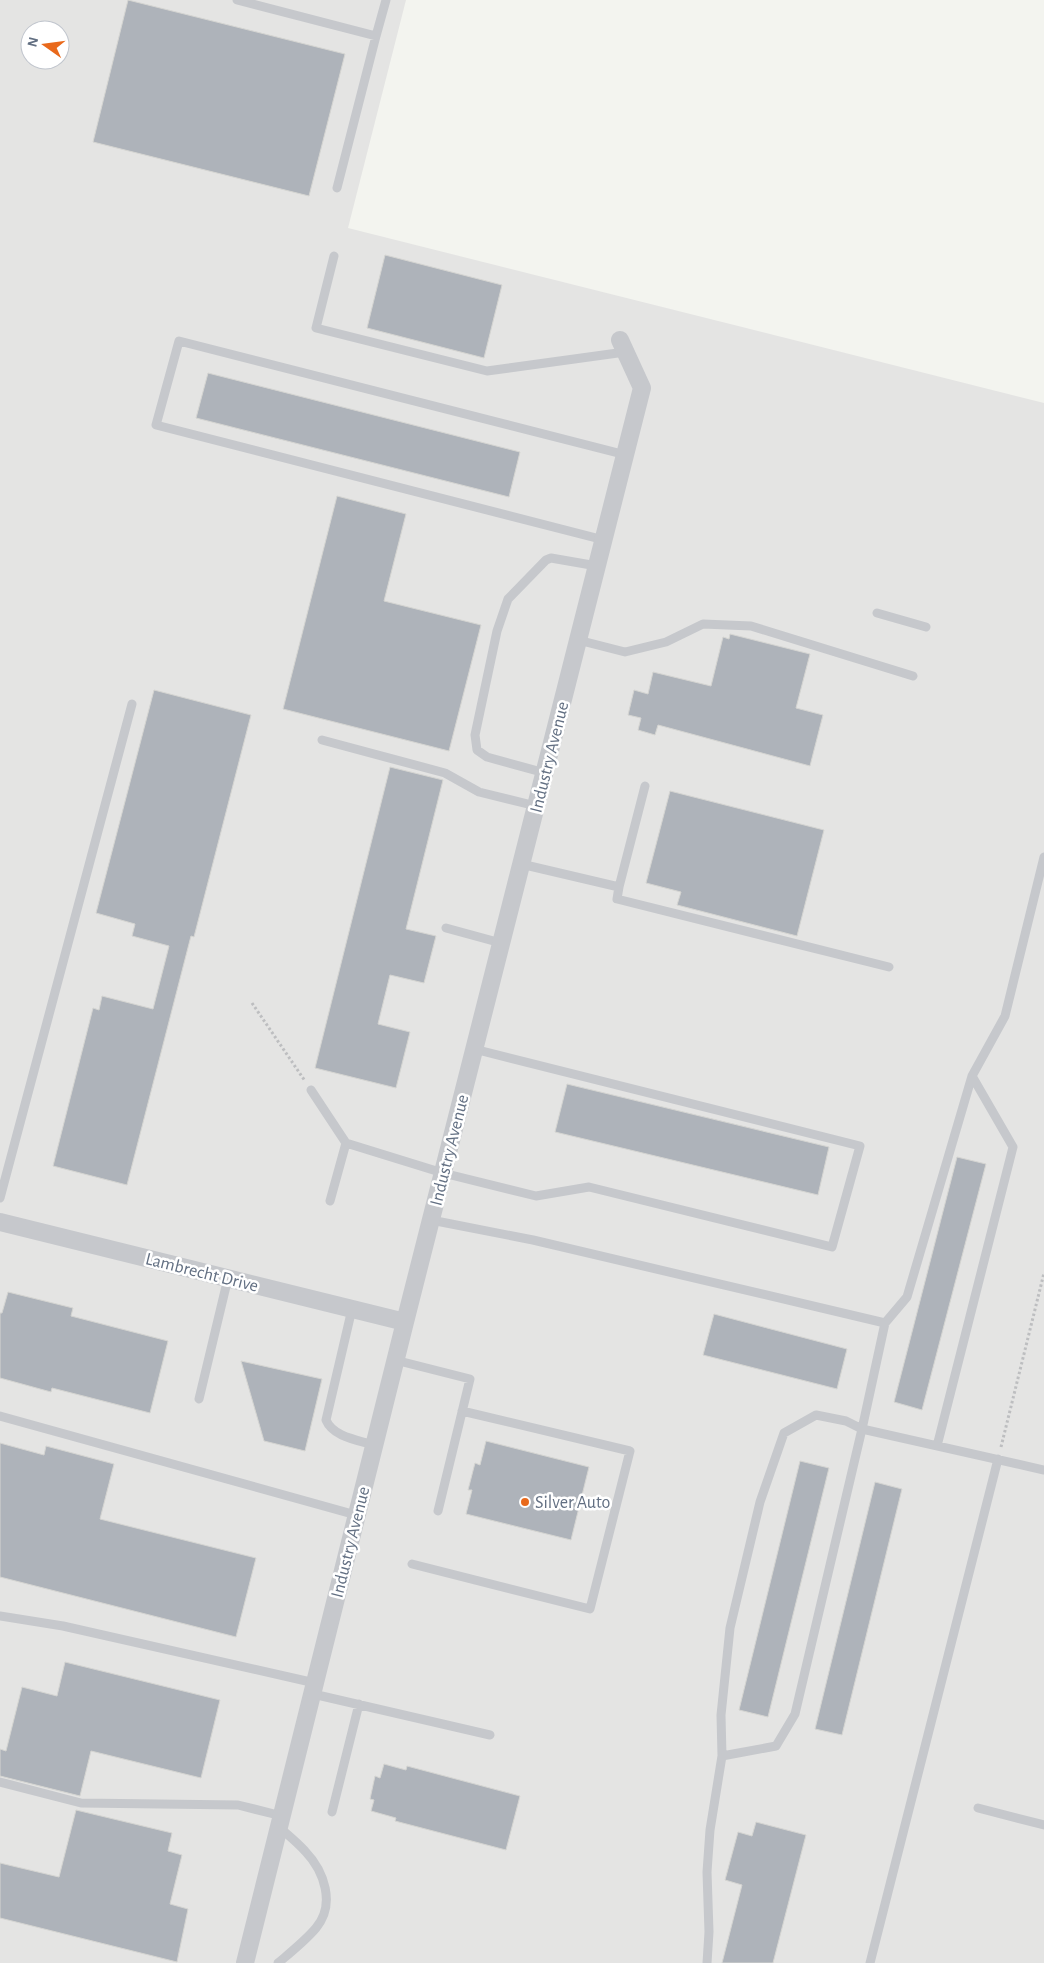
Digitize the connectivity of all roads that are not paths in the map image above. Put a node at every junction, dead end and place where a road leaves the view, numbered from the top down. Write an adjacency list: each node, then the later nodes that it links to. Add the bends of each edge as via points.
1 (237, 0): 3 (lane)
2 (386, 0): 3 (lane)
3 (376, 36): 4 (lane)
4 (337, 188)
5 (334, 256): 6 (lane, via 316,328 487,371)
6 (623, 346): 7 (street, Industry Avenue, via 642,388)
7 (626, 455): 8 (street, Industry Avenue); 8 (lane, via 179,341 156,425)
8 (604, 540): 9 (street, Industry Avenue)
9 (597, 566): 12 (street, Industry Avenue); 16 (lane, via 551,558 546,560 508,599 498,631 475,735 477,750 487,757)
10 (877, 613): 11 (lane)
11 (926, 627)
12 (578, 640): 13 (lane, via 625,652 666,642 703,624 751,626); 16 (street, Industry Avenue)
13 (913, 676)
14 (132, 704): 30 (lane)
15 (322, 740): 18 (lane, via 445,773 479,792)
16 (545, 773): 18 (street, Industry Avenue)
17 (645, 786): 21 (lane)
18 (536, 806): 20 (street, Industry Avenue)
19 (1044, 857): 26 (lane, via 1005,1016)
20 (521, 864): 21 (lane); 23 (street, Industry Avenue)
21 (619, 887): 24 (lane, via 617,899)
22 (446, 928): 23 (lane)
23 (501, 943): 25 (street, Industry Avenue)
24 (889, 967)
25 (474, 1049): 29 (street, Industry Avenue); 29 (lane, via 860,1146 832,1247 589,1187 536,1196)
26 (972, 1076): 37 (lane, via 907,1297); 44 (lane, via 1012,1147)
27 (312, 1090): 28 (lane)
28 (346, 1143): 29 (lane); 31 (lane)
29 (442, 1173): 32 (street, Industry Avenue)
30 (0, 1198)
31 (330, 1201)
32 (431, 1220): 36 (street, Industry Avenue); 37 (lane, via 533,1240)
33 (0, 1222): 34 (street, Lambrecht Drive)
34 (228, 1278): 35 (street, Lambrecht Drive); 39 (lane)
35 (352, 1309): 36 (street, Lambrecht Drive); 43 (lane, via 326,1420 329,1428)
36 (405, 1322): 38 (street, Industry Avenue)
37 (885, 1323): 42 (lane)
38 (395, 1360): 40 (lane, via 470,1379); 43 (street, Industry Avenue)
39 (199, 1398)
40 (462, 1411): 47 (lane); 49 (lane, via 630,1451 590,1609)
41 (0, 1416): 48 (lane)
42 (862, 1429): 44 (lane); 54 (lane, via 795,1714 776,1746); 54 (lane, via 846,1421 816,1415 784,1433 760,1502 730,1628)
43 (374, 1445): 48 (street, Industry Avenue)
44 (937, 1446): 45 (lane)
45 (998, 1459): 46 (lane); 63 (lane)
46 (1044, 1470)
47 (438, 1511)
48 (356, 1515): 51 (street, Industry Avenue)
49 (412, 1564)
50 (0, 1616): 51 (lane, via 63,1626)
51 (314, 1688): 52 (lane); 58 (street, Industry Avenue)
52 (359, 1704): 53 (lane); 57 (lane)
53 (490, 1735)
54 (722, 1756): 62 (lane, via 709,1847)
55 (0, 1782): 58 (lane, via 81,1803 238,1805)
56 (978, 1808): 59 (lane)
57 (332, 1812)
58 (280, 1821): 60 (street, Industry Avenue); 61 (lane, via 319,1870 326,1890 326,1910 317,1927)
59 (1044, 1825)
60 (245, 1963)
61 (278, 1963)
62 (707, 1963)
63 (870, 1963)

